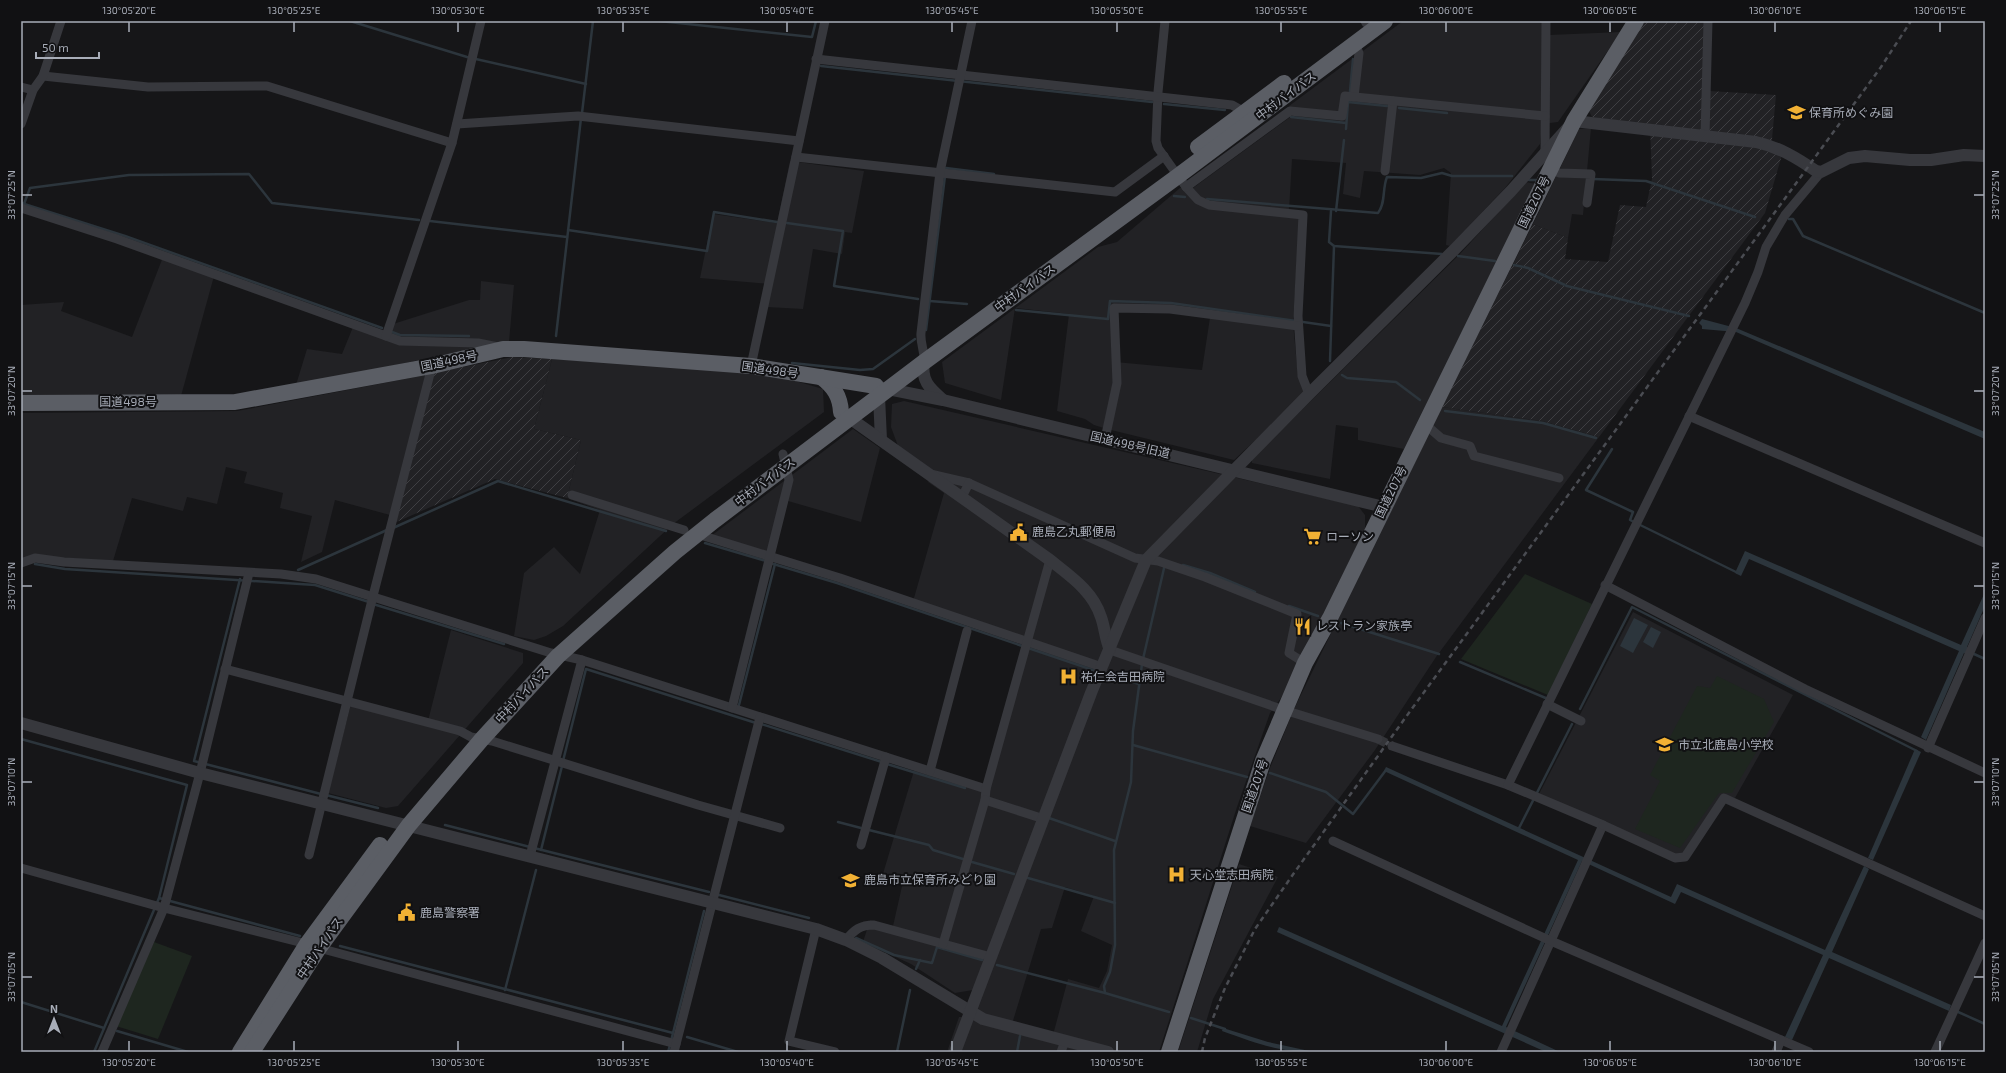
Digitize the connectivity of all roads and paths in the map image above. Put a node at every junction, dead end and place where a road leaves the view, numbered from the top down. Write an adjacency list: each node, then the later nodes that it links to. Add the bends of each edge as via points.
1 (61, 21): 13 (street)
2 (480, 21): 25 (street)
3 (825, 21): 12 (street)
4 (972, 21): 14 (street)
5 (1165, 21): 18 (street)
6 (1385, 21): 11 (highway, 中村バイパス)
7 (1546, 21): 22 (street)
8 (1636, 21): 23 (highway, 国道207号)
9 (1708, 21): 26 (street)
10 (1366, 22): 21 (highway, 中村バイパス)
11 (1355, 44): 17 (street, via 1359,53); 20 (highway, 中村バイパス)
12 (816, 59): 14 (street); 27 (street)
13 (43, 76): 16 (street); 28 (street, via 148,87 267,86)
14 (959, 80): 18 (street); 34 (street)
15 (21, 87): 16 (street)
16 (33, 90): 24 (street)
17 (1354, 97): 19 (street); 20 (street, via 1345,96 1342,116)
18 (1159, 98): 21 (street, via 1232,105); 35 (street, via 1156,141)
19 (1393, 101): 22 (street); 33 (street)
20 (1282, 108): 21 (highway, 中村バイパス); 35 (street)
21 (1250, 115): 35 (highway, 中村バイパス)
22 (1545, 116): 29 (street)
23 (1574, 121): 26 (street); 29 (street); 32 (highway, 国道207号)
24 (21, 124)
25 (457, 124): 27 (street, via 581,116); 28 (street)
26 (1705, 136): 36 (street, via 1771,146 1789,153)
27 (799, 141): 31 (street)
28 (452, 142): 40 (street)
29 (1545, 151): 47 (street, via 1454,250)
30 (1985, 156): 36 (street, via 1917,160 1865,156 1849,158)
31 (796, 157): 34 (street); 44 (street)
32 (1550, 169): 37 (street, via 1591,174); 52 (highway, 国道207号)
33 (1385, 171)
34 (944, 172): 35 (street, via 1115,192); 42 (street, via 921,333 920,343)
35 (1175, 172): 39 (street, via 1198,200 1209,205 1303,215); 42 (highway, 中村バイパス)
36 (1821, 172): 51 (street, via 1786,215 1766,247 1758,272)
37 (1587, 203)
38 (21, 208): 40 (street, via 118,239)
39 (1298, 326): 47 (street, via 1302,376); 53 (street, via 1170,309 1114,308 1117,383)
40 (386, 336): 41 (street, via 400,341 478,343)
41 (503, 349): 43 (highway, 国道498号); 44 (highway, 国道498号)
42 (924, 356): 46 (highway, 中村バイパス); 48 (street, via 923,379)
43 (432, 366): 49 (highway, 国道498号, via 235,402); 71 (street)
44 (751, 366): 45 (highway, 国道498号)
45 (821, 377): 46 (highway, 国道498号); 50 (highway, via 834,388)
46 (881, 391): 48 (street, 国道498号旧道); 50 (highway, 中村バイパス); 54 (street)
47 (1309, 394): 56 (street)
48 (943, 400): 53 (street, 国道498号旧道)
49 (21, 403)
50 (845, 415): 54 (street); 55 (highway, 中村バイパス)
51 (1689, 416): 64 (street); 70 (street)
52 (1425, 424): 58 (street, via 1441,438 1470,446 1474,456); 62 (highway, 国道207号)
53 (1105, 439): 56 (street, 国道498号旧道)
54 (881, 440): 57 (street)
55 (785, 460): 63 (highway, 中村バイパス); 65 (street, via 789,480)
56 (1234, 470): 62 (street, 国道498号旧道); 67 (street)
57 (929, 474): 59 (street); 61 (street)
58 (1559, 478)
59 (970, 483): 61 (street); 67 (street, via 1135,558)
60 (572, 495): 63 (street)
61 (962, 497): 66 (street)
62 (1384, 507): 80 (highway, 国道207号)
63 (690, 532): 65 (street); 78 (highway, 中村バイパス)
64 (1985, 543)
65 (770, 557): 76 (street, via 840,578); 85 (street)
66 (1050, 560): 72 (street, via 1089,594); 76 (street)
67 (1146, 560): 74 (street); 80 (street, via 1165,563 1205,577 1297,614 1288,654)
68 (21, 563): 69 (street, via 34,558)
69 (249, 573): 71 (street, via 316,579); 82 (street)
70 (1605, 586): 84 (street); 93 (street, via 1804,689)
71 (372, 596): 78 (street); 83 (street)
72 (1101, 617): 74 (street); 77 (street)
73 (1985, 618): 93 (street)
74 (1121, 621): 77 (street)
75 (967, 631): 97 (street)
76 (1026, 646): 81 (street); 100 (street)
77 (1110, 650): 81 (street); 86 (street)
78 (554, 655): 79 (street); 90 (highway, 中村バイパス)
79 (582, 660): 85 (street); 95 (street)
80 (1305, 664): 86 (highway, 国道207号)
81 (1102, 667): 104 (street)
82 (225, 669): 83 (street); 96 (street)
83 (347, 701): 90 (street, via 460,731); 101 (street)
84 (1549, 701): 88 (street); 99 (street)
85 (732, 708): 87 (street)
86 (1284, 710): 91 (street); 133 (highway, 国道207号, via 1246,811)
87 (760, 717): 94 (street); 103 (street)
88 (1581, 720)
89 (21, 723): 96 (street)
90 (477, 738): 95 (street); 105 (highway, 中村バイパス)
91 (1378, 738)
92 (1392, 746): 99 (street)
93 (1928, 748): 98 (street)
94 (886, 757): 97 (street); 109 (street)
95 (555, 760): 103 (street); 110 (street)
96 (201, 766): 101 (street); 114 (street)
97 (930, 771): 100 (street)
98 (1985, 773)
99 (1508, 785): 106 (street)
100 (986, 789): 102 (street)
101 (324, 798): 105 (street); 111 (street)
102 (986, 800): 104 (street); 120 (street)
103 (735, 815): 107 (street); 113 (street)
104 (1044, 818): 122 (street)
105 (404, 824): 110 (street); 121 (highway, 中村バイパス, via 366,863)
106 (1603, 825): 115 (street, via 1675,858 1685,857 1724,798); 118 (street)
107 (780, 828)
108 (1333, 841): 118 (street)
109 (861, 845)
110 (531, 850): 113 (street)
111 (309, 855)
112 (21, 868): 114 (street)
113 (713, 903): 116 (street); 126 (street)
114 (164, 908): 121 (street); 127 (street)
115 (1985, 916)
116 (816, 929): 117 (street); 130 (street, via 789,1041)
117 (846, 940): 120 (street, via 853,930 865,925 874,925); 123 (street, via 905,971)
118 (1551, 941): 124 (street); 134 (street)
119 (1985, 943): 137 (street)
120 (943, 944): 122 (street)
121 (313, 946): 126 (street, via 667,1041); 128 (highway, 中村バイパス); 129 (highway, 中村バイパス)
122 (991, 957): 123 (street)
123 (971, 1012): 125 (street, via 983,1019); 131 (street)
124 (1781, 1040): 135 (street); 136 (street)
125 (1063, 1046): 132 (street)
126 (675, 1048)
127 (102, 1052)
128 (240, 1052)
129 (252, 1052)
130 (834, 1052)
131 (956, 1052)
132 (1108, 1052)
133 (1169, 1052)
134 (1501, 1052)
135 (1776, 1052)
136 (1809, 1052)
137 (1935, 1052)

